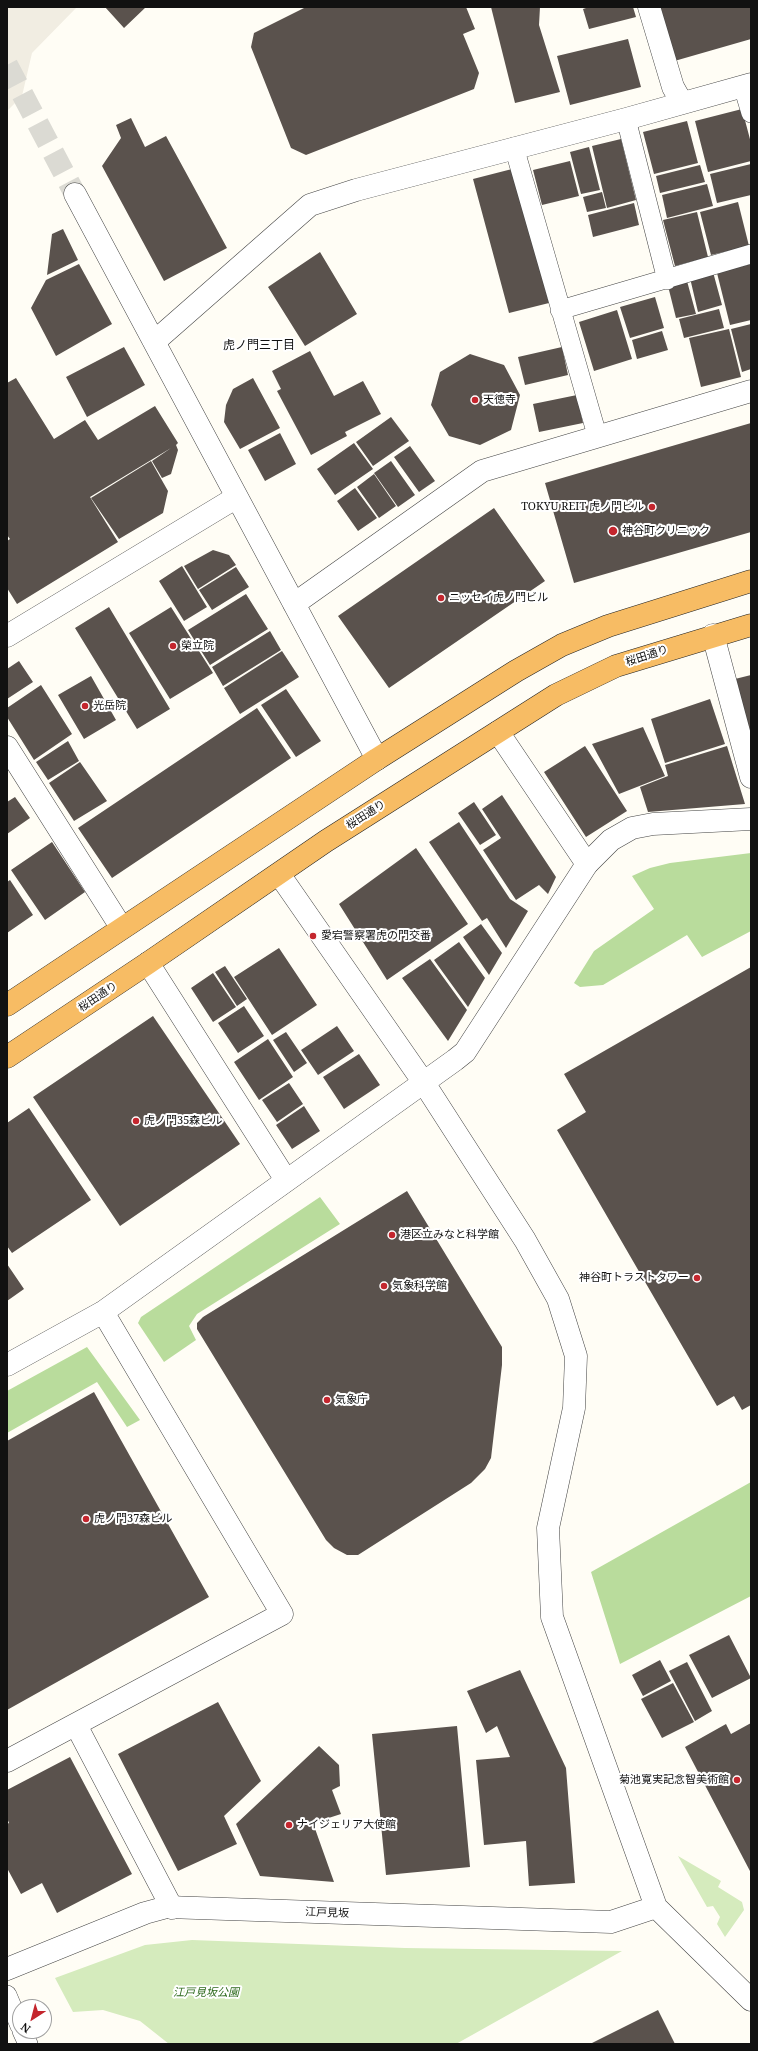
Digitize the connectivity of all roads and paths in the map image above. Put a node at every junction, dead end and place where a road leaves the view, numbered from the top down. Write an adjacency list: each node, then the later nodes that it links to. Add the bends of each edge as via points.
1 (649, 7): 3 (street, via 673,87)
2 (747, 85): 3 (street); 4 (lane)
3 (682, 103): 5 (street)
4 (751, 113)
5 (626, 119): 6 (street); 9 (lane)
6 (514, 147): 10 (lane); 11 (street, via 310,205)
7 (75, 194): 11 (street)
8 (751, 254): 9 (lane)
9 (667, 280): 10 (lane)
10 (560, 310): 13 (lane)
11 (154, 342): 14 (street)
12 (751, 391): 13 (street)
13 (597, 435): 16 (street, via 482,471)
14 (237, 497): 16 (street); 19 (street)
15 (751, 582): 22 (highway, via 608,626 562,645)
16 (294, 604): 22 (street)
17 (751, 625): 18 (highway, 桜田通り)
18 (713, 635): 20 (highway, 桜田通り, via 616,666 556,695); 23 (street)
19 (7, 636)
20 (498, 732): 25 (street); 26 (highway, 桜田通り, via 326,841)
21 (7, 746): 27 (street)
22 (377, 759): 27 (highway)
23 (751, 777)
24 (751, 819): 25 (street, via 654,824 632,828 611,840)
25 (587, 864): 31 (street, via 464,1052)
26 (279, 874): 28 (highway, 桜田通り); 31 (street)
27 (121, 927): 29 (highway)
28 (148, 963): 30 (highway, 桜田通り); 32 (street)
29 (7, 1005)
30 (7, 1057)
31 (424, 1083): 32 (street); 37 (street, via 525,1240 558,1300 576,1356 574,1408 548,1528 552,1617)
32 (286, 1180): 33 (street)
33 (103, 1312): 34 (street); 35 (street, via 282,1614)
34 (7, 1365)
35 (76, 1725): 36 (street); 38 (street)
36 (7, 1762)
37 (656, 1907): 38 (street, 江戸見坂, via 611,1922); 41 (street)
38 (172, 1908): 39 (street, 江戸見坂, via 145,1913)
39 (7, 1969)
40 (7, 1995): 42 (lane)
41 (751, 2000)
42 (12, 2007)

